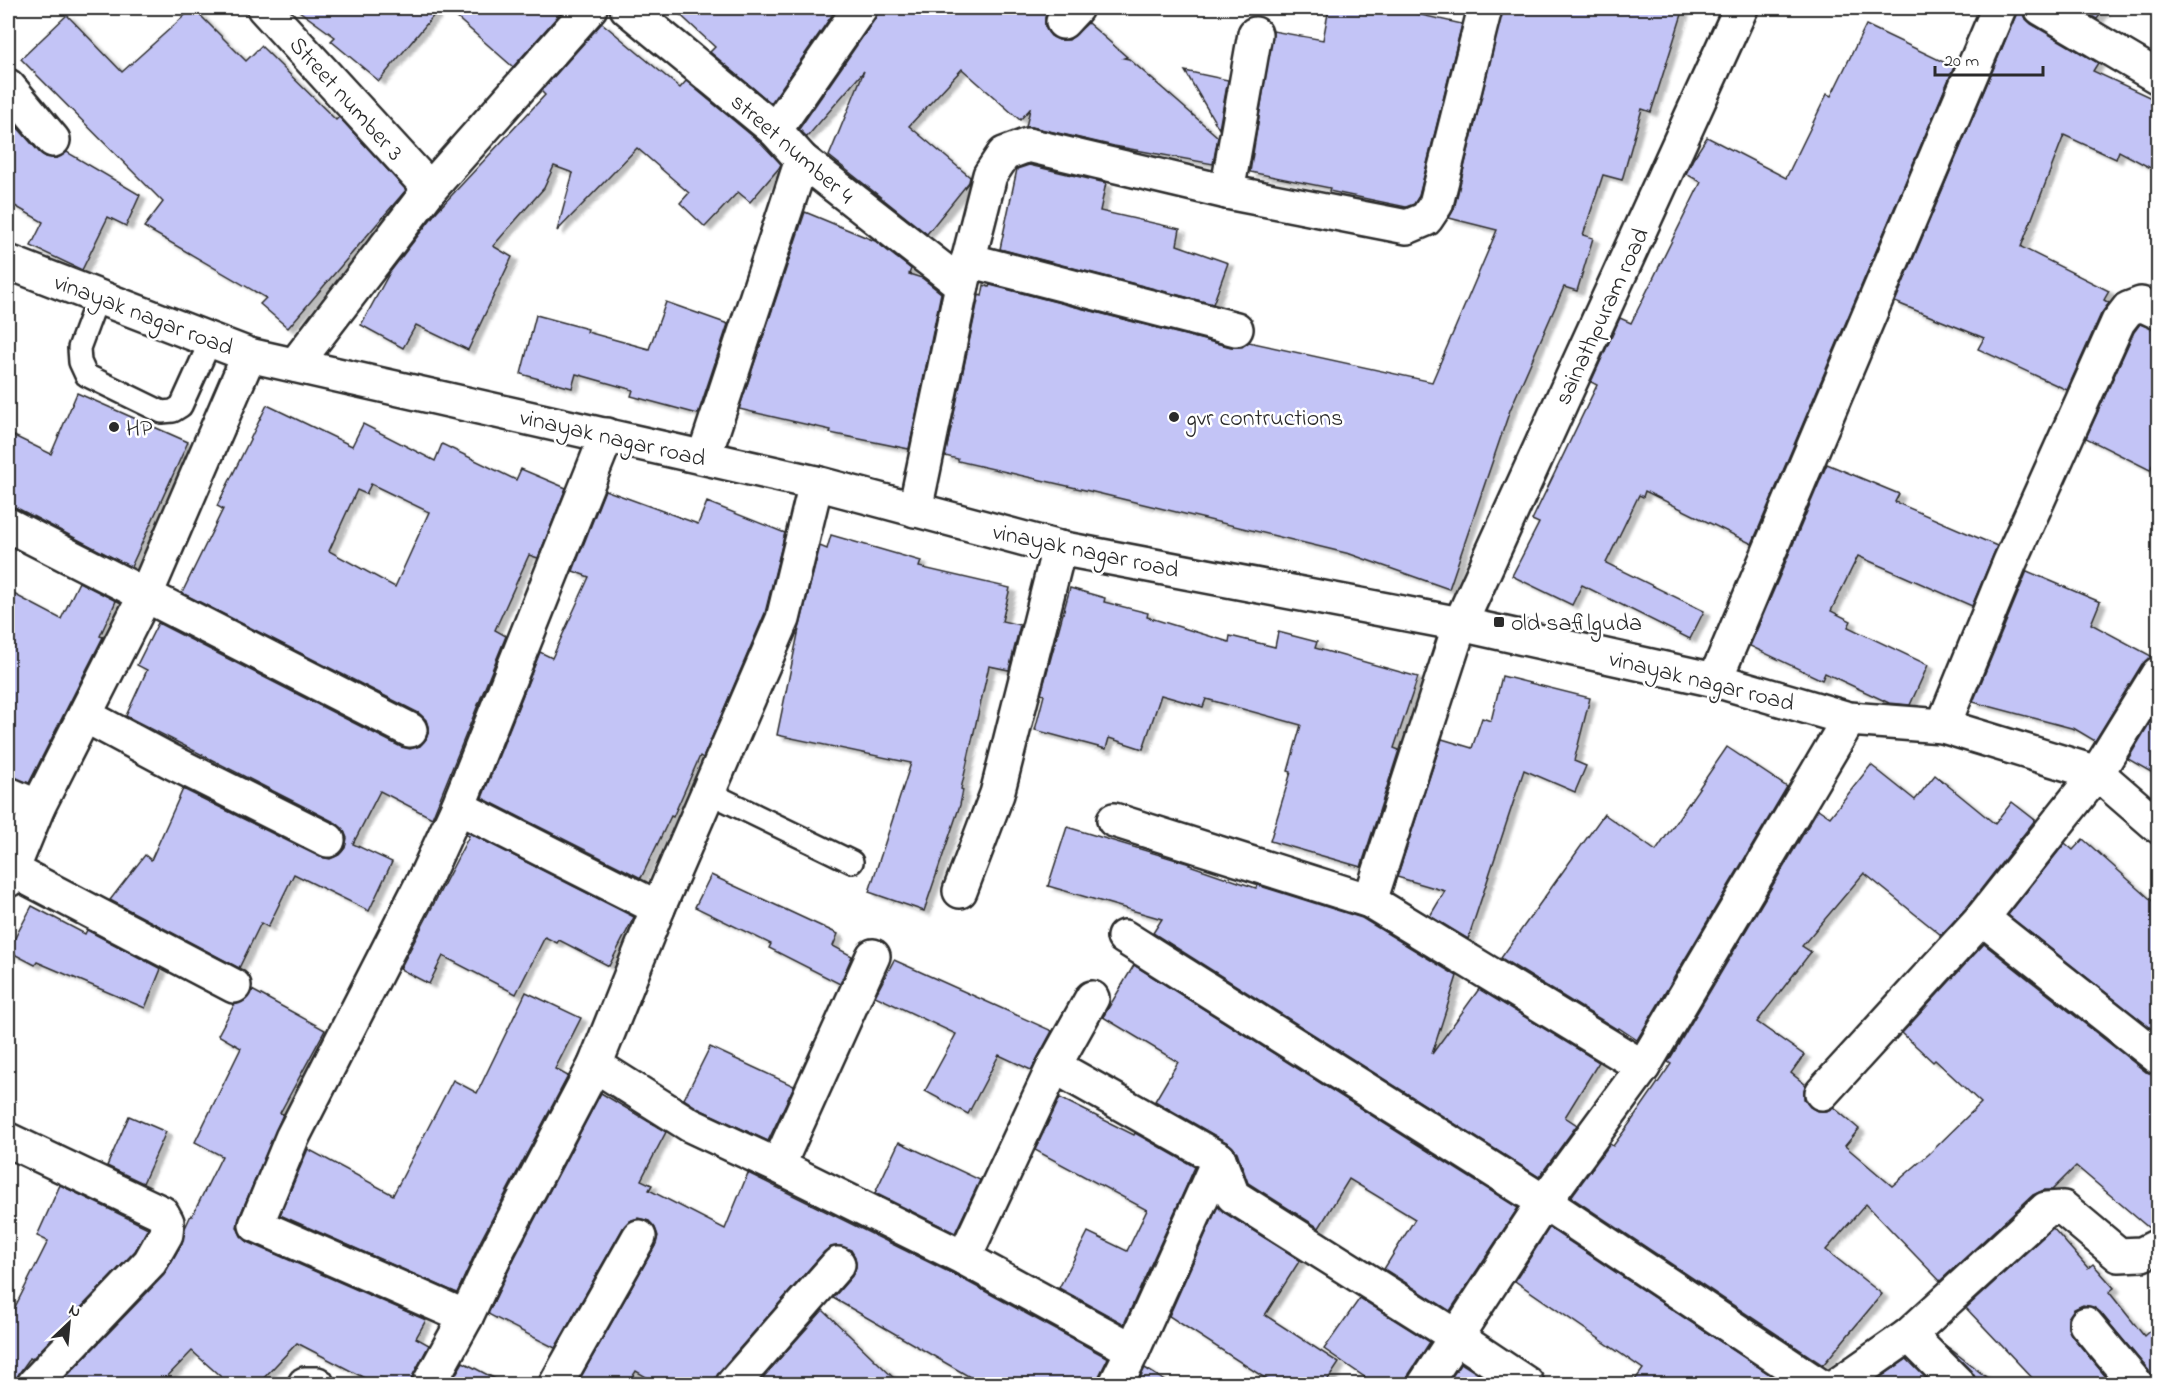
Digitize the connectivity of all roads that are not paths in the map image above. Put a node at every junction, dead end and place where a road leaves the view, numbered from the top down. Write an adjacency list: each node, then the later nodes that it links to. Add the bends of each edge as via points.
1 (264, 8): 15 (street, Street number 3)
2 (590, 8): 15 (street)
3 (627, 8): 12 (street, street number 4)
4 (860, 8): 12 (street)
5 (1485, 8): 16 (street, via 1436,204 1426,219 1407,227)
6 (1742, 8): 32 (street, sainathpuram road)
7 (1999, 8): 34 (street)
8 (2041, 8): 10 (street)
9 (1255, 34): 16 (street)
10 (2158, 77)
11 (8, 86): 13 (street)
12 (775, 130): 14 (street, street number 4)
13 (53, 140)
14 (802, 160): 18 (street, street number 4); 26 (street)
15 (430, 189): 24 (street)
16 (1227, 192): 18 (street, via 1028,145 1004,154 990,176)
17 (8, 262): 19 (street, vinayak nagar road)
18 (965, 272): 21 (street); 28 (street)
19 (98, 297): 22 (street, vinayak nagar road); 22 (lane, via 79,348 86,375 162,412 181,406)
20 (2158, 312): 37 (street, via 2141,304 2128,309 2118,322 2010,562)
21 (1236, 329)
22 (211, 340): 23 (street, vinayak nagar road)
23 (249, 355): 24 (street, vinayak nagar road); 31 (street)
24 (295, 365): 25 (street, vinayak nagar road)
25 (607, 435): 26 (street, vinayak nagar road); 43 (street)
26 (704, 457): 27 (street, vinayak nagar road)
27 (816, 483): 28 (street, vinayak nagar road); 40 (street, via 783,619)
28 (915, 510): 30 (street, vinayak nagar road)
29 (8, 525): 31 (street)
30 (1059, 548): 32 (street, vinayak nagar road); 49 (street, via 997,794)
31 (146, 594): 35 (street); 38 (street)
32 (1460, 624): 34 (street, vinayak nagar road); 50 (street, sainathpuram road)
33 (2158, 674): 39 (street)
34 (1715, 680): 36 (street, vinayak nagar road)
35 (86, 716): 42 (street); 46 (street)
36 (1849, 718): 37 (street, vinayak nagar road); 60 (street)
37 (1943, 726): 39 (street, vinayak nagar road)
38 (410, 730)
39 (2097, 773): 45 (street, vinayak nagar road); 52 (street)
40 (708, 792): 47 (lane); 51 (street)
41 (8, 794): 42 (street)
42 (38, 807): 48 (street)
43 (458, 807): 51 (street); 70 (street, via 292,1138 256,1225)
44 (1114, 820): 50 (street)
45 (2158, 826)
46 (328, 840)
47 (852, 862)
48 (10, 875): 55 (street)
49 (960, 891)
50 (1370, 901): 60 (street)
51 (658, 908): 58 (street)
52 (1982, 918): 57 (street); 61 (street)
53 (1124, 937): 65 (street)
54 (873, 956): 64 (street)
55 (234, 986)
56 (1092, 998): 59 (street)
57 (2158, 1057)
58 (595, 1065): 64 (street, via 690,1125); 70 (street)
59 (1054, 1066): 63 (street); 68 (street)
60 (1643, 1067): 65 (street)
61 (1822, 1092)
62 (8, 1140): 75 (street, via 162,1213 167,1222 166,1234 150,1262)
63 (1219, 1159): 73 (street, via 1233,1196); 74 (street)
64 (778, 1166): 68 (street)
65 (1544, 1202): 73 (street); 84 (street)
66 (639, 1237): 79 (street)
67 (2158, 1246): 72 (street, via 2142,1254 2118,1255 2063,1208 2046,1209)
68 (964, 1258): 74 (street)
69 (838, 1264): 80 (street)
70 (466, 1317): 78 (street)
71 (2086, 1324): 87 (street)
72 (1909, 1335): 85 (street); 86 (street)
73 (1455, 1336): 82 (street); 83 (street)
74 (1133, 1350): 81 (street)
75 (34, 1384)
76 (305, 1384): 77 (street)
77 (317, 1384)
78 (429, 1384)
79 (556, 1384)
80 (733, 1384)
81 (1116, 1384)
82 (1425, 1384)
83 (1527, 1384)
84 (1817, 1384)
85 (1839, 1384)
86 (1958, 1384)
87 (2136, 1384)

